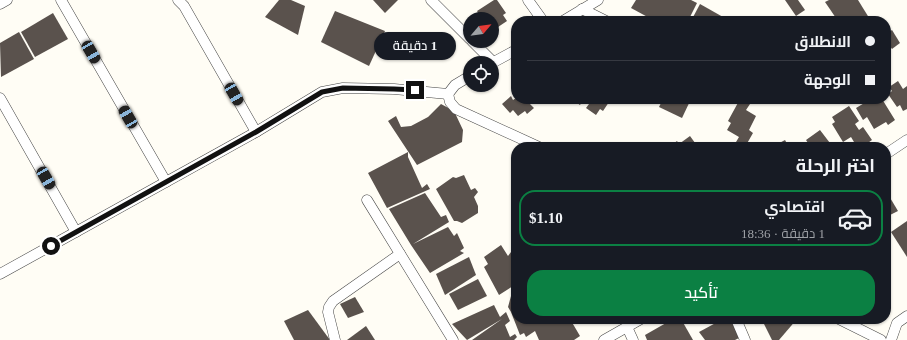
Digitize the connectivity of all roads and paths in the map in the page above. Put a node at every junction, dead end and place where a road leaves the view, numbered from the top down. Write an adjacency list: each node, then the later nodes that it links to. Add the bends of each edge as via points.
1 (7, 0): 7 (street)
2 (61, 0): 24 (street)
3 (178, 0): 20 (street, via 184,6)
4 (431, 0): 12 (street)
5 (528, 0): 9 (street)
6 (598, 0): 8 (street)
7 (0, 4)
8 (582, 9): 10 (street); 11 (street)
9 (540, 16)
10 (571, 16)
11 (596, 16)
12 (463, 32)
13 (478, 48): 15 (street)
14 (511, 53): 16 (street)
15 (486, 56)
16 (499, 59)
17 (463, 80): 18 (street)
18 (448, 94): 20 (street, via 343,88 322,92); 22 (street, via 450,102 456,108)
19 (0, 98): 26 (street)
20 (256, 132): 24 (street)
21 (907, 140): 23 (street)
22 (528, 142)
23 (891, 151)
24 (166, 182): 26 (street)
25 (367, 200): 27 (street)
26 (76, 232): 28 (street)
27 (400, 254): 34 (street, via 333,301 328,312); 35 (street)
28 (0, 274)
29 (907, 316): 40 (street, via 897,323)
30 (632, 324): 33 (street)
31 (738, 324): 38 (street)
32 (849, 324): 39 (street)
33 (627, 327): 36 (street); 37 (street)
34 (335, 340)
35 (453, 340)
36 (604, 340)
37 (633, 340)
38 (745, 340)
39 (881, 340)
40 (891, 340)

